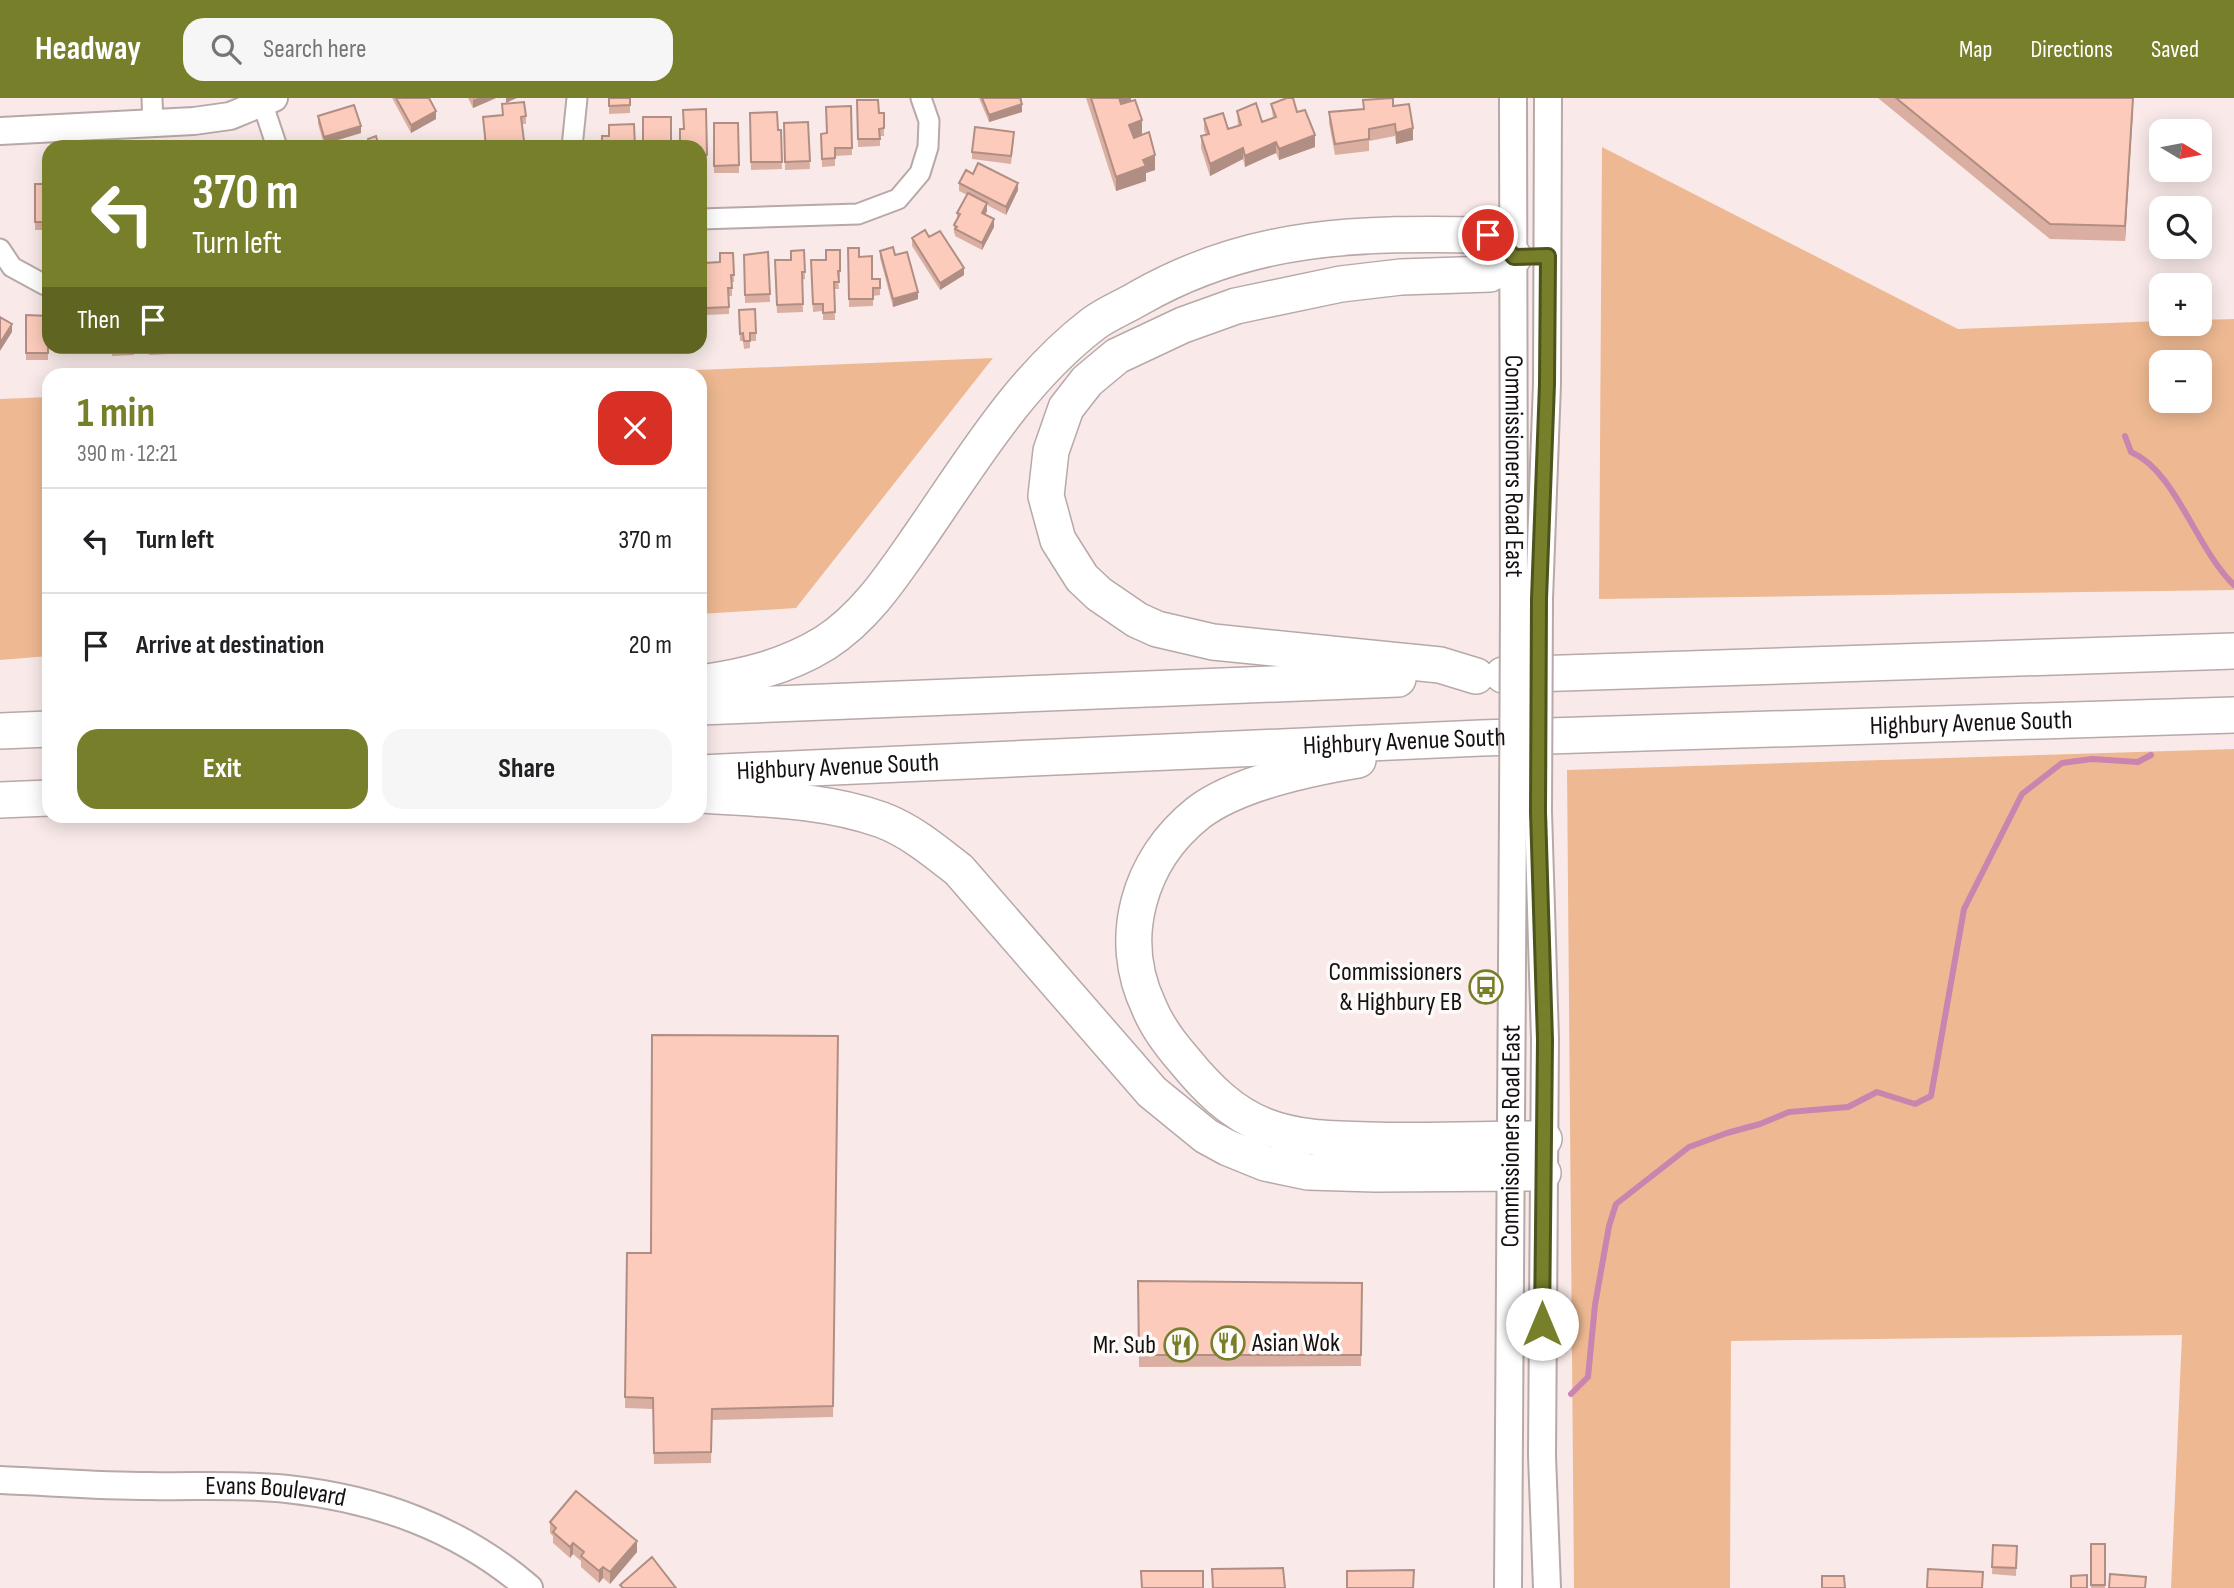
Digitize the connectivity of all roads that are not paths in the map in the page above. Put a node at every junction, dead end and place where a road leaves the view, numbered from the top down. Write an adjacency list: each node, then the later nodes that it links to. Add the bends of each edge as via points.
1 (152, 98): 7 (street)
2 (577, 98): 10 (street)
3 (921, 98): 11 (street, via 929,121 928,147 920,173 898,199 858,214)
4 (1513, 98): 14 (main road, Commissioners Road East)
5 (1548, 98): 13 (main road, Commissioners Road East)
6 (268, 100): 7 (main road, via 230,116); 9 (street)
7 (153, 125): 8 (main road)
8 (0, 131)
9 (276, 140)
10 (573, 140)
11 (707, 219)
12 (0, 249): 15 (street, via 12,267)
13 (1548, 256): 14 (main road); 16 (main road, Commissioners Road East, via 1547,384)
14 (1514, 257): 16 (main road, Commissioners Road East); 18 (highway, via 1490,274 1401,276 1280,295 1183,325 1135,347 1087,381 1066,408 1051,451 1046,485 1058,540 1082,579 1136,620 1213,642 1440,665); 19 (highway, via 1488,235 1337,237 1226,258 1163,284 1094,323 1043,369 1000,422 883,590 852,623 824,643 773,668)
15 (42, 283)
16 (1527, 600): 29 (main road, Commissioners Road East, bridge)
17 (2234, 651): 18 (highway)
18 (1476, 676): 20 (highway)
19 (707, 682)
20 (707, 707)
21 (2234, 715): 24 (highway, Highbury Avenue South)
22 (42, 729): 23 (highway)
23 (0, 731)
24 (1481, 738): 25 (highway, Highbury Avenue South); 29 (highway, via 1282,777 1228,796 1199,813 1151,867 1135,916 1134,947 1147,1005 1160,1029 1195,1074 1228,1106 1262,1125 1326,1139)
25 (707, 773)
26 (707, 795): 30 (highway, via 840,808 884,821 924,842 959,870 1152,1092 1228,1148 1265,1163 1308,1171)
27 (42, 798): 28 (highway)
28 (0, 800)
29 (1527, 1139): 30 (main road, Commissioners Road East)
30 (1526, 1174): 33 (main road, Commissioners Road East); 34 (main road, Commissioners Road East)
31 (0, 1480): 32 (main road, Evans Boulevard, via 286,1488 357,1501 419,1519 453,1535)
32 (529, 1588)
33 (1507, 1588)
34 (1547, 1588)

